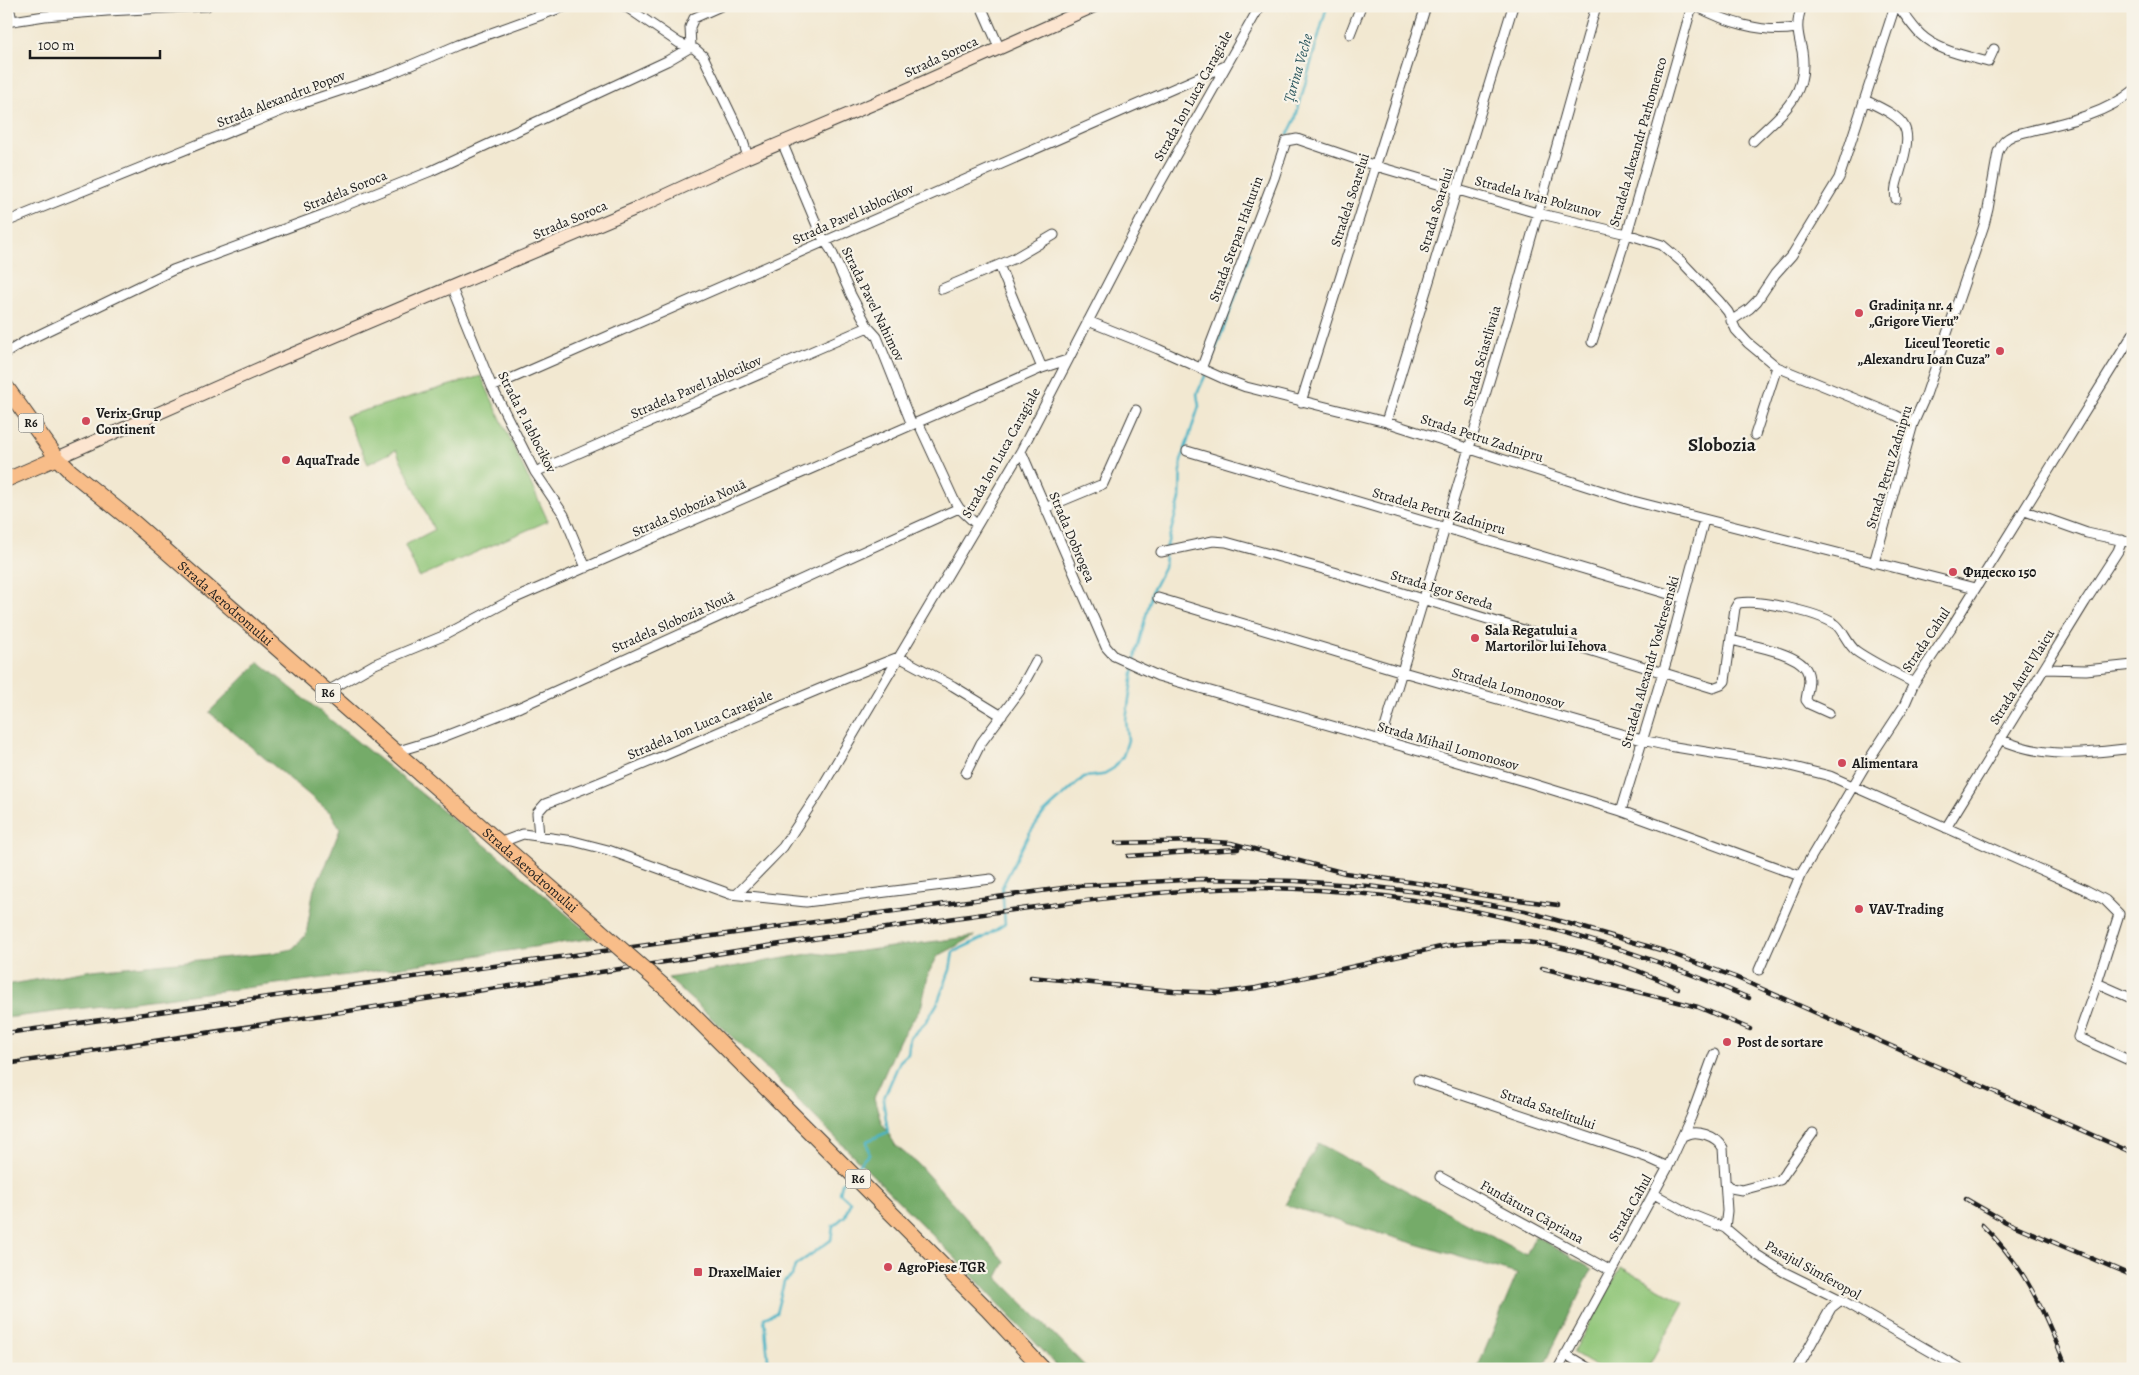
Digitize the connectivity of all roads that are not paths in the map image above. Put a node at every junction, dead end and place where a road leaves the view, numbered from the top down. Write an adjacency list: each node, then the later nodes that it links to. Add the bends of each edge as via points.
1 (9, 6): 17 (street)
2 (207, 6): 17 (street, via 89,12)
3 (566, 6): 34 (street, Strada Alexandru Popov, via 390,74 291,107)
4 (625, 6): 21 (street)
5 (721, 6): 21 (street, via 698,15 691,22)
6 (981, 6): 20 (street)
7 (1094, 6): 20 (street, Strada Soroca)
8 (1260, 6): 23 (street, Strada Ion Luca Caragiale)
9 (1360, 6): 19 (street)
10 (1426, 6): 30 (street, Stradela Soarelui)
11 (1513, 6): 31 (street, Strada Soarelui)
12 (1596, 6): 33 (street, Strada Sciastlivaia)
13 (1692, 6): 35 (street, Stradela Alexandr Parhomenco)
14 (1696, 6): 18 (street, via 1752,27 1772,31)
15 (1802, 6): 18 (street)
16 (1896, 6): 22 (street, via 1919,33 1944,50 1988,62); 25 (street)
17 (9, 22)
18 (1796, 28): 26 (street, via 1804,69 1802,84 1783,111)
19 (1350, 34)
20 (999, 47): 27 (street, Strada Soroca)
21 (691, 48): 29 (street, via 700,52 709,65); 46 (street, Stradela Sorocа, via 431,171 159,276)
22 (1994, 49)
23 (1226, 66): 37 (street, Strada Pavel Iablocikov); 41 (street, Strada Ion Luca Caragiale)
24 (2133, 91): 57 (street, Strada Petru Zadnipru, via 2103,110 2014,135 2002,144 1984,225)
25 (1865, 100): 32 (street, via 1902,121 1908,132); 42 (street, via 1839,178 1792,255 1750,309)
26 (1752, 140)
27 (782, 142): 29 (street, Strada Soroca); 37 (street, Strada Pavel Nahimov)
28 (1309, 143): 30 (street, Stradela Ivan Polzunov); 50 (street, Strada Stepan Halturin, via 1292,139 1284,145)
29 (748, 157): 39 (street, Strada Soroca, via 635,209)
30 (1376, 166): 31 (street, Stradela Ivan Polzunov); 53 (street, Stradela Soarelui)
31 (1457, 190): 33 (street, Stradela Ivan Polzunov); 55 (street, Strada Soarelui)
32 (1896, 199)
33 (1537, 213): 35 (street, Stradela Ivan Polzunov); 59 (street, Strada Sciastlivaia)
34 (6, 222)
35 (1627, 234): 42 (street, Stradela Ivan Polzunov, via 1669,249 1719,301); 45 (street, Stradela Alexandr Parhomenco)
36 (1054, 235): 38 (street)
37 (826, 242): 43 (street, Strada Pavel Nahimov); 52 (street, Strada Pavel Iablocikov)
38 (999, 265): 40 (street); 48 (street)
39 (451, 286): 52 (street, Strada P. Iablocikov); 62 (street, Strada Soroca)
40 (942, 289)
41 (1088, 320): 47 (street, Strada Ion Luca Caragiale); 50 (street, Strada Petru Zadnipru)
42 (1731, 321): 49 (street, Stradela Ivan Polzunov, via 1748,343)
43 (868, 327): 56 (street, Strada Pavel Nahimov, via 878,340); 63 (street, Stradela Pavel Iablocikov)
44 (2133, 334): 67 (street, Strada Cahul)
45 (1592, 342)
46 (6, 353)
47 (1067, 360): 48 (street, Strada Slobozia Nouă); 60 (street, Strada Ion Luca Caragiale)
48 (1042, 368): 56 (street, Strada Slobozia Nouă)
49 (1777, 368): 57 (street, Stradela Ivan Polzunov); 58 (street)
50 (1201, 369): 53 (street, Strada Petru Zadnipru, via 1246,387)
51 (6, 387): 62 (highway, Strada Aerodromului / R6)
52 (492, 387): 63 (street, Strada P. Iablocikov)
53 (1301, 402): 55 (street, Strada Petru Zadnipru)
54 (1136, 410): 66 (street, via 1103,484)
55 (1386, 422): 59 (street, Strada Petru Zadnipru)
56 (915, 424): 65 (street, Strada Pavel Nahimov); 75 (street, Strada Slobozia Nouă)
57 (1913, 424): 74 (street, Strada Petru Zadnipru)
58 (1756, 436)
59 (1470, 447): 68 (street, Strada Petru Zadnipru, via 1633,501); 70 (street, Strada Sciastlivaia)
60 (1020, 451): 66 (street, Strada Dobrogea); 69 (street, Strada Ion Luca Caragiale)
61 (1188, 451): 70 (street, Stradela Petru Zadnipru)
62 (57, 458): 64 (main road); 89 (highway, Strada Aerodromului / R6)
63 (535, 472): 75 (street, Strada P. Iablocikov, via 564,515)
64 (6, 480)
65 (959, 508): 69 (street, Strada Pavel Nahimov); 96 (street, Stradela Slobozia Nouă, via 520,707)
66 (1045, 508): 80 (street, Strada Dobrogea)
67 (2025, 511): 71 (street, via 2087,533); 76 (street, Strada Cahul)
68 (1704, 520): 74 (street, Strada Petru Zadnipru); 78 (street, Stradela Alexandr Voskresenski)
69 (976, 524): 82 (street, Strada Ion Luca Caragiale)
70 (1445, 527): 78 (street, Stradela Petru Zadnipru); 79 (street, Strada Sciastlivaia)
71 (2122, 540): 72 (street); 85 (street, Strada Aurel Vlaicu)
72 (2133, 543)
73 (1161, 552): 79 (street, Strada Igor Sereda, via 1212,541 1226,542)
74 (1874, 562): 76 (street, Strada Petru Zadnipru)
75 (586, 568): 89 (street, Strada Slobozia Nouă, via 496,607 443,636 375,664)
76 (1976, 588): 88 (street, Strada Cahul)
77 (1158, 598): 86 (street, Stradela Lomonosov)
78 (1682, 598): 87 (street, Stradela Alexandr Voskresenski)
79 (1424, 600): 86 (street, Strada Sciastlivaia); 87 (street, Strada Igor Sereda)
80 (1100, 633): 94 (street, Strada Mihail Lomonosov, via 1114,656 1158,676)
81 (1731, 640): 87 (street, Strada Igor Sereda, via 1725,681 1721,685 1713,688); 88 (street, via 1738,603 1810,613 1835,624 1857,651); 90 (street, via 1772,650 1799,662 1808,679 1806,700)
82 (898, 657): 91 (street); 101 (street, Stradela Ion Luca Caragiale, via 544,804 537,813); 105 (street, Strada Ion Luca Caragiale, via 794,831 783,847)
83 (1036, 661): 91 (street)
84 (2133, 665): 85 (street, via 2086,670)
85 (2044, 669): 92 (street, Strada Aurel Vlaicu)
86 (1403, 672): 93 (street, Stradela Lomonosov); 94 (street, Strada Sciastlivaia)
87 (1662, 672): 93 (street, Stradela Alexandr Voskresenski)
88 (1914, 683): 98 (street, Strada Cahul, via 1904,706)
89 (326, 692): 96 (highway, Strada Aerodromului / R6)
90 (1829, 713)
91 (1002, 716): 97 (street, via 981,743)
92 (2000, 739): 95 (street, via 2050,754); 100 (street, Strada Aurel Vlaicu)
93 (1642, 740): 98 (street, Stradela Lomonosov, via 1806,769); 99 (street, Stradela Alexandr Voskresenski)
94 (1381, 741): 99 (street, Strada Mihail Lomonosov)
95 (2133, 748)
96 (395, 752): 102 (highway, Strada Aerodromului / R6)
97 (966, 773)
98 (1854, 786): 100 (street); 103 (street, Strada Cahul)
99 (1621, 812): 103 (street, Strada Mihail Lomonosov)
100 (1946, 828): 107 (street, via 2086,890 2105,900 2119,914)
101 (539, 836): 102 (street, via 522,834); 105 (street, via 608,850)
102 (499, 843): 122 (highway, Strada Aerodromului / R6, bridge, via 670,992)
103 (1800, 876): 106 (street, Strada Cahul)
104 (991, 879): 105 (street, via 806,902)
105 (737, 894)
106 (1759, 970)
107 (2097, 983): 108 (street); 110 (street, via 2078,1037)
108 (2133, 999)
109 (1714, 1054): 113 (street, Strada Cahul)
110 (2133, 1062)
111 (1418, 1080): 114 (street, Strada Satelitului)
112 (1813, 1133): 116 (street, via 1780,1180 1742,1190 1731,1188)
113 (1684, 1136): 114 (street, Strada Cahul); 116 (street, via 1697,1133 1712,1136 1718,1141 1724,1153)
114 (1668, 1167): 117 (street, Strada Cahul)
115 (1440, 1177): 119 (street, Fundătura Căpriana)
116 (1726, 1183): 118 (street)
117 (1654, 1194): 118 (street, Pasajul Simferopol); 119 (street, Strada Cahul)
118 (1725, 1228): 120 (street, Pasajul Simferopol, via 1758,1255 1802,1282)
119 (1611, 1271): 121 (street, Strada Cahul)
120 (1842, 1300): 125 (street, via 1831,1308); 126 (street, Pasajul Simferopol)
121 (1565, 1354): 123 (street, Strada Cahul); 124 (street)
122 (1043, 1369)
123 (1558, 1369)
124 (1590, 1369)
125 (1796, 1369)
126 (1961, 1369)

